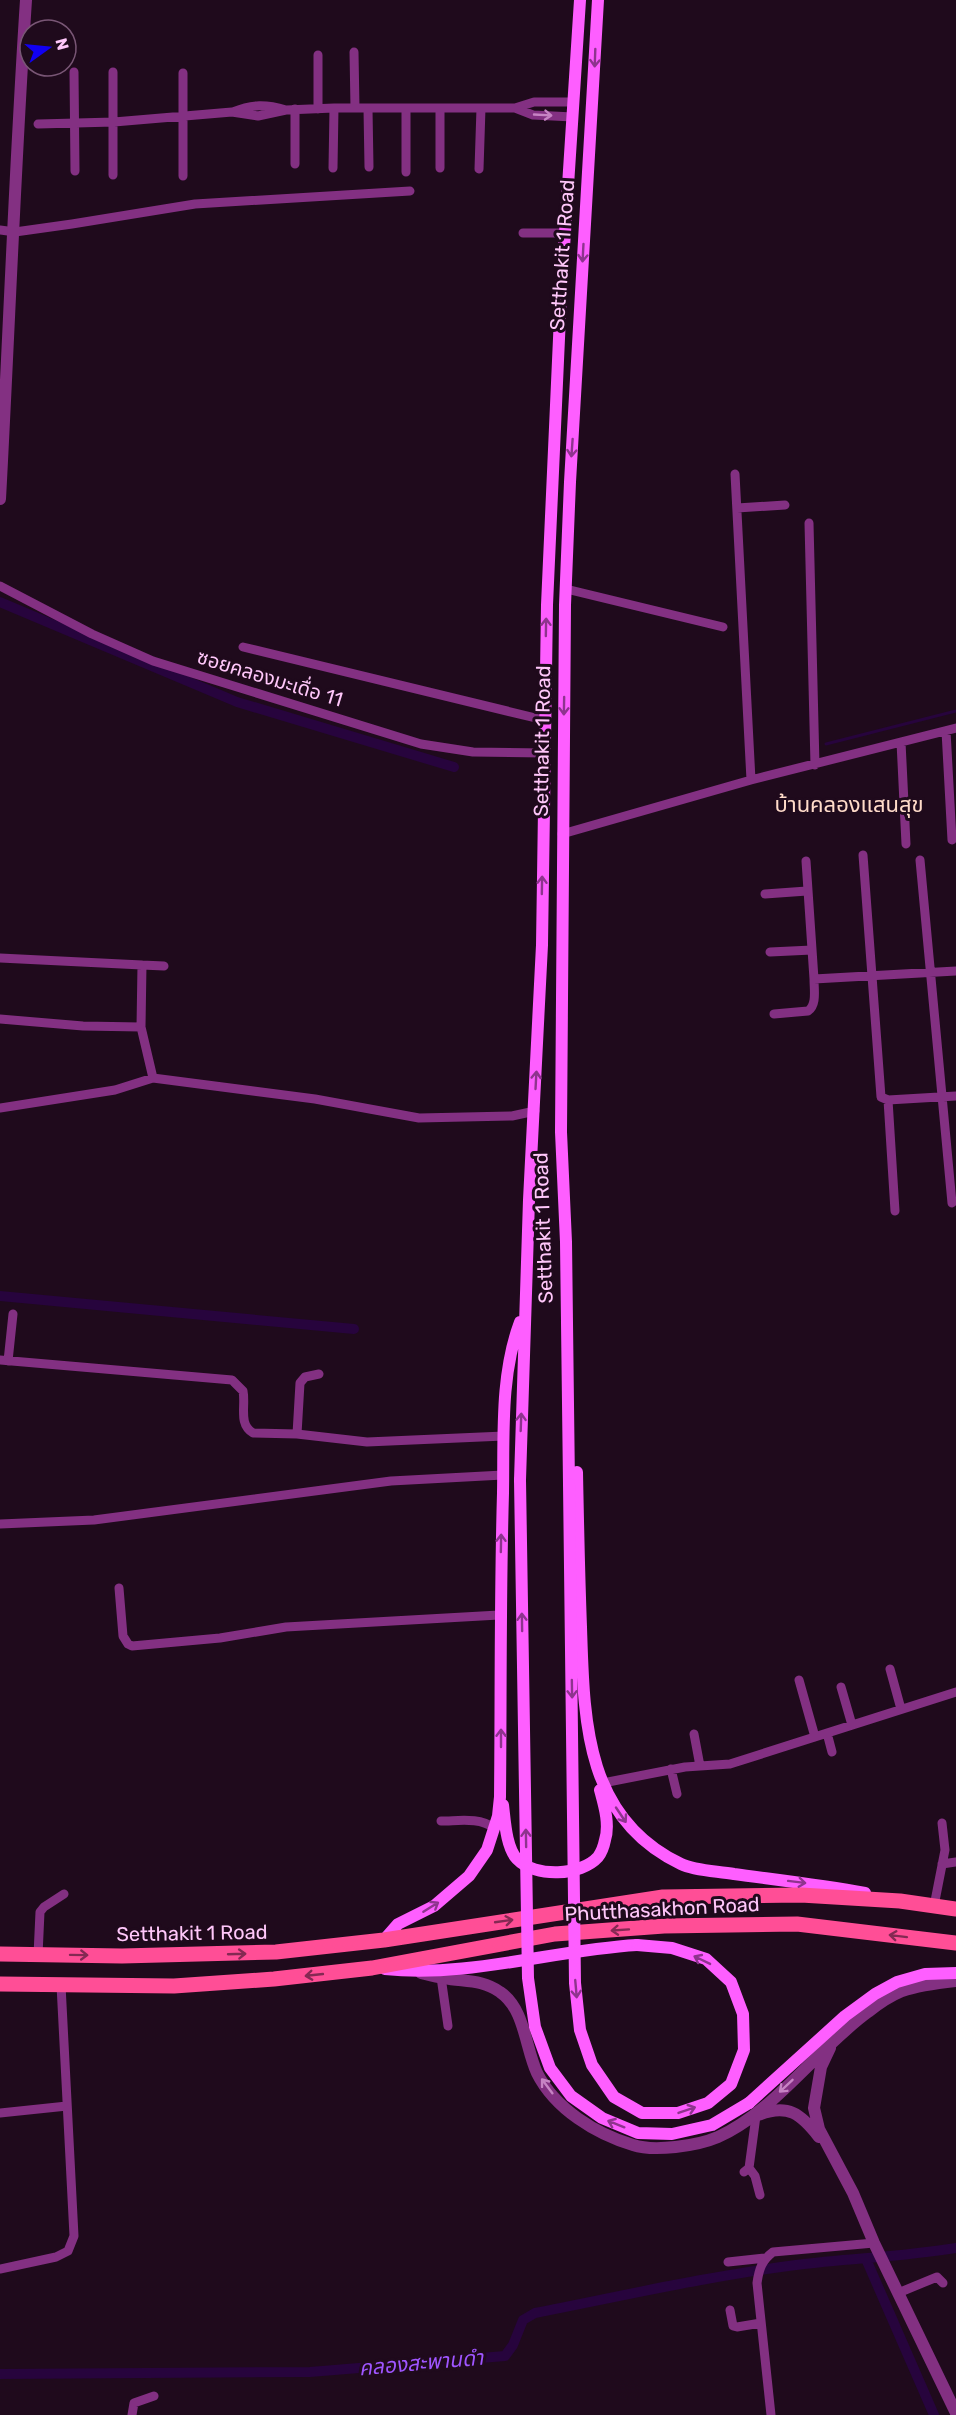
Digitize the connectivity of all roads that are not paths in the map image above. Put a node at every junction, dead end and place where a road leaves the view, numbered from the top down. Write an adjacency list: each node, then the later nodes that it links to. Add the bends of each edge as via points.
1 (26, 0): 38 (street)
2 (580, 0): 9 (main road, Setthakit 1 Road)
3 (598, 0): 47 (main road, Setthakit 1 Road, one-way to 47)
4 (354, 52): 12 (street)
5 (318, 55): 17 (street)
6 (113, 72): 24 (street)
7 (183, 73): 22 (street)
8 (74, 78): 26 (street)
9 (574, 102): 16 (street, via 534,102); 23 (main road, Setthakit 1 Road)
10 (267, 105): 19 (street); 20 (street, via 246,106); 21 (street)
11 (334, 108): 12 (street); 17 (street); 29 (street)
12 (355, 108): 18 (street)
13 (406, 108): 14 (street); 18 (street); 33 (street)
14 (440, 108): 15 (street); 30 (street)
15 (481, 108): 16 (street); 31 (street)
16 (515, 108): 23 (street, one-way to 23, via 533,115)
17 (318, 109): 19 (street)
18 (368, 109): 28 (street)
19 (290, 110): 21 (street); 27 (street)
20 (232, 112): 21 (street); 22 (street)
21 (268, 115)
22 (183, 117): 24 (street); 35 (street)
23 (573, 117): 40 (main road, Setthakit 1 Road)
24 (114, 122): 26 (street); 34 (street)
25 (38, 124): 26 (street)
26 (74, 124): 32 (street)
27 (295, 164)
28 (369, 167)
29 (333, 168)
30 (441, 168)
31 (479, 169)
32 (75, 171)
33 (406, 172)
34 (113, 175)
35 (183, 176)
36 (411, 191): 38 (street, via 195,204)
37 (0, 230): 38 (street)
38 (15, 232): 42 (street)
39 (523, 233): 40 (street)
40 (565, 233): 48 (main road, Setthakit 1 Road)
41 (735, 474): 44 (street)
42 (0, 499)
43 (785, 505): 44 (street)
44 (737, 508): 57 (street)
45 (809, 524): 56 (street)
46 (0, 586): 55 (street, ซอยคลองมะเดื่อ 11, via 101,639 153,661 410,740 473,752)
47 (566, 590): 49 (main road, Setthakit 1 Road); 50 (street)
48 (547, 605): 49 (main road); 52 (main road, Setthakit 1 Road, one-way to 48)
49 (565, 605): 58 (main road, Setthakit 1 Road, one-way to 58)
50 (723, 627)
51 (243, 647): 52 (street)
52 (544, 720): 55 (main road, Setthakit 1 Road)
53 (951, 730): 54 (street); 59 (street)
54 (901, 742): 56 (street); 60 (street)
55 (544, 753): 83 (main road, Setthakit 1 Road, one-way to 55)
56 (815, 765): 57 (street)
57 (751, 780): 58 (street)
58 (562, 834): 88 (main road, Setthakit 1 Road, via 561,1131)
59 (951, 840)
60 (906, 844)
61 (863, 855): 73 (street)
62 (920, 860): 72 (street)
63 (806, 861): 64 (street)
64 (807, 891): 65 (street); 66 (street)
65 (765, 894)
66 (812, 950): 67 (street); 74 (street)
67 (770, 952)
68 (0, 958): 69 (street)
69 (142, 965): 70 (street); 77 (street)
70 (164, 966)
71 (956, 971): 72 (street)
72 (930, 973): 73 (street); 80 (street)
73 (873, 976): 74 (street); 81 (street, via 881,1097)
74 (814, 979): 75 (street, via 812,1008)
75 (774, 1014)
76 (0, 1019): 77 (street)
77 (141, 1027): 78 (street)
78 (153, 1078): 82 (street, via 115,1090); 83 (street, via 315,1099 419,1118 512,1116)
79 (956, 1096): 80 (street)
80 (942, 1097): 81 (street); 84 (street)
81 (888, 1100): 85 (street)
82 (0, 1108)
83 (535, 1111): 86 (main road, Setthakit 1 Road)
84 (952, 1203)
85 (895, 1211)
86 (524, 1311): 92 (main road, via 511,1353); 128 (main road, Setthakit 1 Road, one-way to 86, bridge, via 925,1974 875,1994 749,2103 712,2125 672,2134 638,2133 602,2118 572,2096 550,2068 535,2026 528,1978 520,1480)
87 (13, 1314): 89 (street)
88 (567, 1324): 107 (main road, via 574,1368 584,1704); 127 (main road, Setthakit 1 Road, one-way to 127, bridge, via 569,1484 575,1983 580,2030 592,2065 614,2097 642,2113 678,2113 708,2103 731,2084 744,2050 743,2014 731,1982 706,1959 672,1948 596,1947 471,1967)
89 (4, 1361): 91 (street, via 232,1380 243,1391 244,1420 249,1430)
90 (319, 1374): 91 (street, via 305,1377 300,1383)
91 (297, 1434): 92 (street, via 367,1442)
92 (504, 1436): 93 (main road)
93 (503, 1475): 94 (street, via 392,1480 94,1520); 96 (main road, one-way to 93)
94 (0, 1524)
95 (119, 1587): 96 (street, via 123,1636 132,1646 286,1627)
96 (499, 1615): 110 (main road, one-way to 96)
97 (890, 1669): 101 (street)
98 (799, 1680): 105 (street)
99 (841, 1687): 102 (street)
100 (956, 1692): 101 (street)
101 (901, 1709): 102 (street)
102 (852, 1725): 103 (street)
103 (827, 1733): 105 (street); 106 (street)
104 (694, 1734): 108 (street)
105 (815, 1737): 108 (street, via 730,1764)
106 (832, 1752)
107 (593, 1759): 110 (main road, via 606,1816 606,1838 599,1856 566,1872 539,1871 517,1859 506,1827); 111 (main road)
108 (700, 1766): 109 (street)
109 (671, 1769): 111 (street); 112 (street)
110 (501, 1773): 115 (main road, via 501,1797)
111 (603, 1784): 119 (main road, one-way to 119, via 628,1825 682,1865 826,1885)
112 (677, 1794)
113 (441, 1821): 115 (street, via 479,1821)
114 (942, 1823): 117 (street)
115 (494, 1828): 122 (main road, one-way to 115, via 398,1924 434,1906 469,1876 487,1850)
116 (956, 1862): 117 (street)
117 (942, 1864): 120 (street)
118 (64, 1894): 125 (street, via 40,1912)
119 (900, 1900): 120 (main road, Phutthasakhon Road); 122 (main road, Phutthasakhon Road, one-way to 119, via 663,1897 801,1895)
120 (934, 1906): 121 (main road, Phutthasakhon Road)
121 (956, 1909)
122 (384, 1940): 125 (main road, Setthakit 1 Road, one-way to 122, via 276,1952)
123 (956, 1943): 126 (main road, Phutthasakhon Road, one-way to 126, via 797,1924 664,1926 555,1935)
124 (0, 1954): 125 (main road, Setthakit 1 Road)
125 (38, 1955)
126 (372, 1968): 127 (main road, Setthakit 1 Road); 132 (main road, one-way to 132, via 174,1986)
127 (415, 1972): 129 (street)
128 (956, 1973)
129 (441, 1977): 133 (street); 137 (street, one-way to 129, via 717,2138 673,2148 635,2146 596,2130 562,2106 538,2074 510,2000 480,1982)
130 (956, 1981): 134 (street, via 901,1991)
131 (0, 1984): 132 (main road)
132 (61, 1985): 135 (street)
133 (448, 2026)
134 (838, 2037): 137 (street, one-way to 137); 138 (street, via 827,2052 814,2108)
135 (67, 2106): 136 (street); 143 (street, via 74,2236 68,2251)
136 (0, 2113)
137 (751, 2118): 138 (street, via 777,2110 790,2111 802,2117); 139 (street, via 746,2170 755,2176)
138 (827, 2147): 140 (street, via 853,2193)
139 (760, 2195)
140 (874, 2244): 141 (street, via 773,2252); 145 (street)
141 (765, 2258): 142 (street); 147 (street, via 757,2283)
142 (729, 2262)
143 (0, 2269)
144 (943, 2283): 145 (street, via 937,2277)
145 (898, 2293): 149 (street)
146 (729, 2310): 147 (street, via 734,2326)
147 (760, 2324): 151 (street)
148 (154, 2396): 150 (street, via 134,2403)
149 (956, 2413)
150 (132, 2415)
151 (771, 2415)

